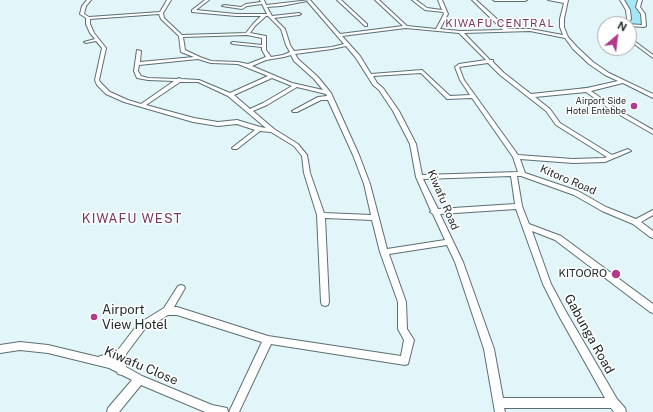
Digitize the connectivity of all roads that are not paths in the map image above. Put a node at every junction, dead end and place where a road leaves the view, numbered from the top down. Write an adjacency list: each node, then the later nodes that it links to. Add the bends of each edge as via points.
1 (89, 0): 23 (street, via 82,14)
2 (169, 0): 19 (street)
3 (207, 0): 21 (street, via 193,9 193,12)
4 (308, 0): 16 (street, via 281,5); 31 (street, Kiwafu Road)
5 (339, 0): 24 (street)
6 (377, 0): 26 (street)
7 (414, 0): 18 (street, via 426,9)
8 (440, 0): 18 (street)
9 (474, 0): 28 (street)
10 (495, 0): 11 (street)
11 (525, 0)
12 (550, 0): 15 (street)
13 (622, 0): 22 (street)
14 (640, 0): 25 (street, via 638,7 643,14 644,26)
15 (566, 1): 33 (street, via 562,19)
16 (263, 3): 17 (street, via 242,8); 21 (street)
17 (224, 6)
18 (443, 10): 27 (street, via 446,14)
19 (161, 13): 23 (street); 32 (street, via 162,18)
20 (299, 14): 21 (street)
21 (269, 16): 30 (street, via 254,25); 41 (street, via 283,29)
22 (629, 16)
23 (88, 18): 34 (street, via 88,24)
24 (366, 25)
25 (637, 25)
26 (406, 27): 27 (street); 31 (street)
27 (438, 29): 29 (street)
28 (506, 30): 29 (street); 33 (street, via 532,30)
29 (460, 32): 45 (street)
30 (247, 34): 32 (street); 39 (street, via 264,37)
31 (340, 35): 37 (street, Kiwafu Road)
32 (181, 36): 43 (street, via 183,51)
33 (566, 37): 51 (street, via 591,63)
34 (97, 40): 35 (street); 59 (street, via 104,50 98,75 99,84 113,96)
35 (86, 42)
36 (233, 43): 39 (street)
37 (347, 44): 41 (street); 48 (street, Kiwafu Road)
38 (637, 44): 42 (street)
39 (263, 46): 44 (street)
40 (139, 51): 46 (street)
41 (292, 53): 44 (street); 55 (street, via 316,78)
42 (653, 57)
43 (198, 58): 46 (street); 47 (street)
44 (269, 58): 47 (street)
45 (491, 62): 56 (street, Gabunga Road, via 457,66 462,80); 57 (street, via 509,80)
46 (138, 64): 50 (street, via 137,74 143,78)
47 (248, 66): 49 (street)
48 (371, 75): 56 (street, via 422,71 448,98); 70 (street, Kiwafu Road, via 396,110 413,144)
49 (272, 76): 52 (street); 54 (street)
50 (179, 79): 54 (street, via 199,81); 59 (street)
51 (622, 82): 53 (street); 58 (street)
52 (297, 85): 55 (street); 61 (street)
53 (587, 90): 57 (street); 64 (street, via 613,109)
54 (230, 95): 61 (street)
55 (328, 96): 60 (street); 75 (street, via 341,120 367,184)
56 (473, 96): 67 (street, Gabunga Road)
57 (531, 96): 68 (street, via 548,110 558,124)
58 (653, 96)
59 (143, 105): 62 (street, via 167,114 212,124 236,122)
60 (295, 110)
61 (249, 111): 63 (street)
62 (259, 129): 63 (street); 65 (street)
63 (272, 130): 74 (street, via 296,145 304,156)
64 (653, 132)
65 (236, 148)
66 (628, 151): 68 (street)
67 (516, 157): 68 (street, via 574,161 605,160); 69 (street, Gabunga Road)
68 (611, 157)
69 (518, 174): 70 (street, Kitoro Road); 71 (street, Gabunga Road); 76 (street, Kitoro Road, via 576,193 604,209)
70 (419, 177): 72 (street, Kiwafu Road)
71 (519, 206): 72 (street); 77 (street, Gabunga Road)
72 (434, 212): 79 (street, Kiwafu Road)
73 (653, 212): 76 (street)
74 (321, 215): 75 (street); 82 (street)
75 (374, 218): 80 (street)
76 (636, 222): 78 (street, Kitoro Road)
77 (526, 226): 83 (street, via 558,238); 91 (street, Gabunga Road, via 547,284)
78 (653, 235)
79 (449, 242): 80 (street); 92 (street, Kiwafu Road, via 459,262 489,348)
80 (384, 252): 85 (street, via 402,302 403,329 409,340 405,361)
81 (181, 288): 84 (street)
82 (325, 302)
83 (653, 309)
84 (168, 311): 85 (street, via 188,314); 87 (street, via 141,327)
85 (268, 340): 96 (street)
86 (0, 349): 88 (street, Kiwafu Close, via 20,346 48,349)
87 (121, 353): 88 (street); 89 (street)
88 (98, 361): 89 (street, Kiwafu Close, via 111,364)
89 (121, 371): 90 (street, Kiwafu Close)
90 (139, 379): 93 (street, Kiwafu Close); 94 (street)
91 (613, 403): 92 (street); 97 (street, Gabunga Road)
92 (499, 407)
93 (212, 411): 95 (street, Kiwafu Close)
94 (112, 412)
95 (223, 412)
96 (234, 412)
97 (621, 412)

